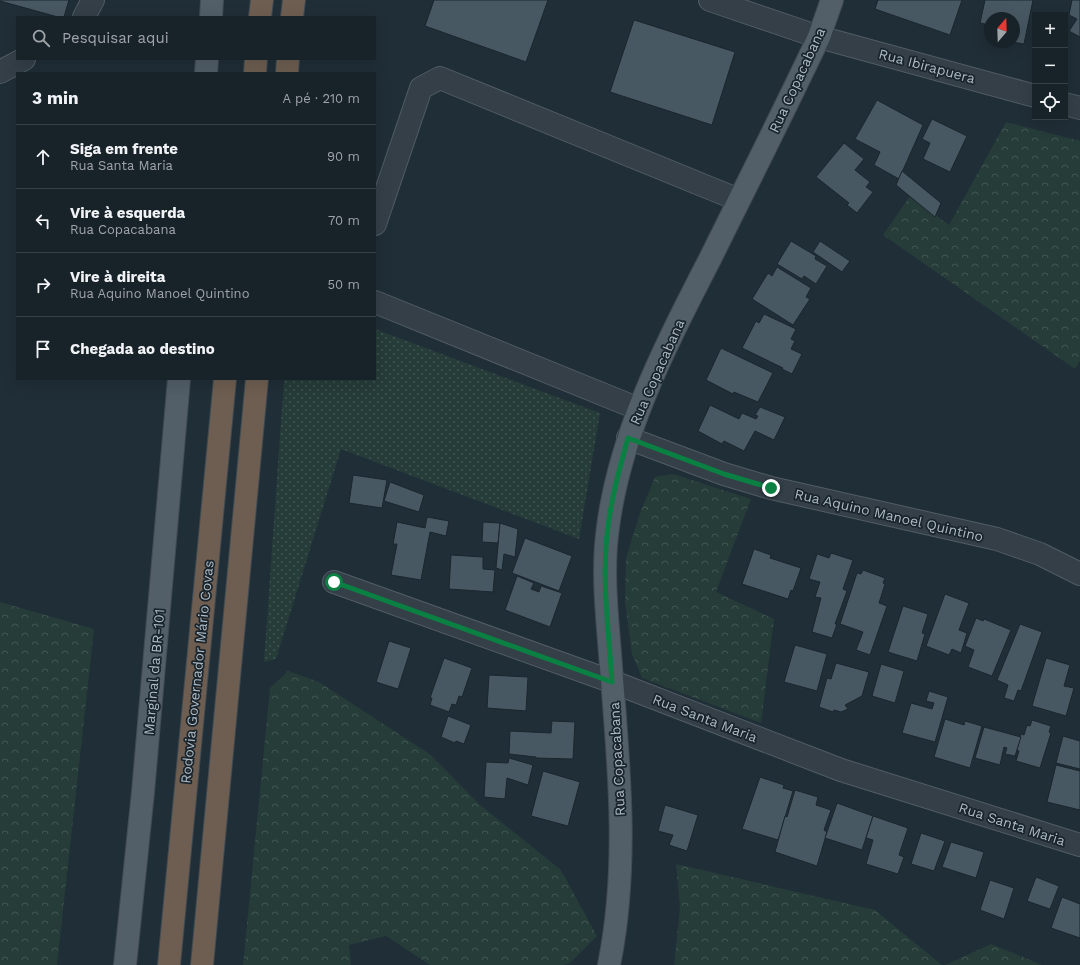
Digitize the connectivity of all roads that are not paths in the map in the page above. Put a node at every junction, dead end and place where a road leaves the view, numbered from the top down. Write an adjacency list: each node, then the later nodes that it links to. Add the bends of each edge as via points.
1 (94, 0): 7 (street)
2 (212, 0): 8 (main road)
3 (262, 0): 9 (highway)
4 (294, 0): 10 (highway)
5 (710, 0): 11 (street, Rua Ibirapuera)
6 (832, 0): 11 (main road, Rua Copacabana)
7 (85, 16)
8 (210, 16)
9 (260, 16)
10 (292, 16)
11 (819, 37): 20 (street, Rua Ibirapuera); 23 (main road, Rua Copacabana)
12 (22, 60): 16 (street)
13 (207, 60): 17 (main road)
14 (256, 60): 18 (highway)
15 (288, 60): 19 (highway)
16 (0, 72)
17 (206, 72)
18 (255, 72)
19 (287, 72)
20 (1032, 95)
21 (1068, 105): 22 (street)
22 (1080, 108)
23 (739, 200): 24 (street, via 440,78 421,88); 29 (main road, Rua Copacabana)
24 (376, 221)
25 (376, 302): 29 (street)
26 (179, 380): 35 (main road, Marginal da BR-101, via 143,792)
27 (225, 380): 36 (highway, Rodovia Governador Mário Covas)
28 (257, 380): 37 (highway)
29 (639, 409): 30 (main road, Rua Copacabana)
30 (628, 438): 31 (street, Rua Aquino Manoel Quintino, via 724,474 771,488 997,539 1040,554); 33 (main road, Rua Copacabana, via 614,492 607,536 605,580)
31 (1080, 574)
32 (334, 582): 33 (street, Rua Santa Maria)
33 (612, 682): 34 (street, Rua Santa Maria, via 841,770); 38 (main road, Rua Copacabana, via 621,835 620,882)
34 (1080, 845)
35 (125, 965)
36 (168, 965)
37 (202, 965)
38 (609, 965)

